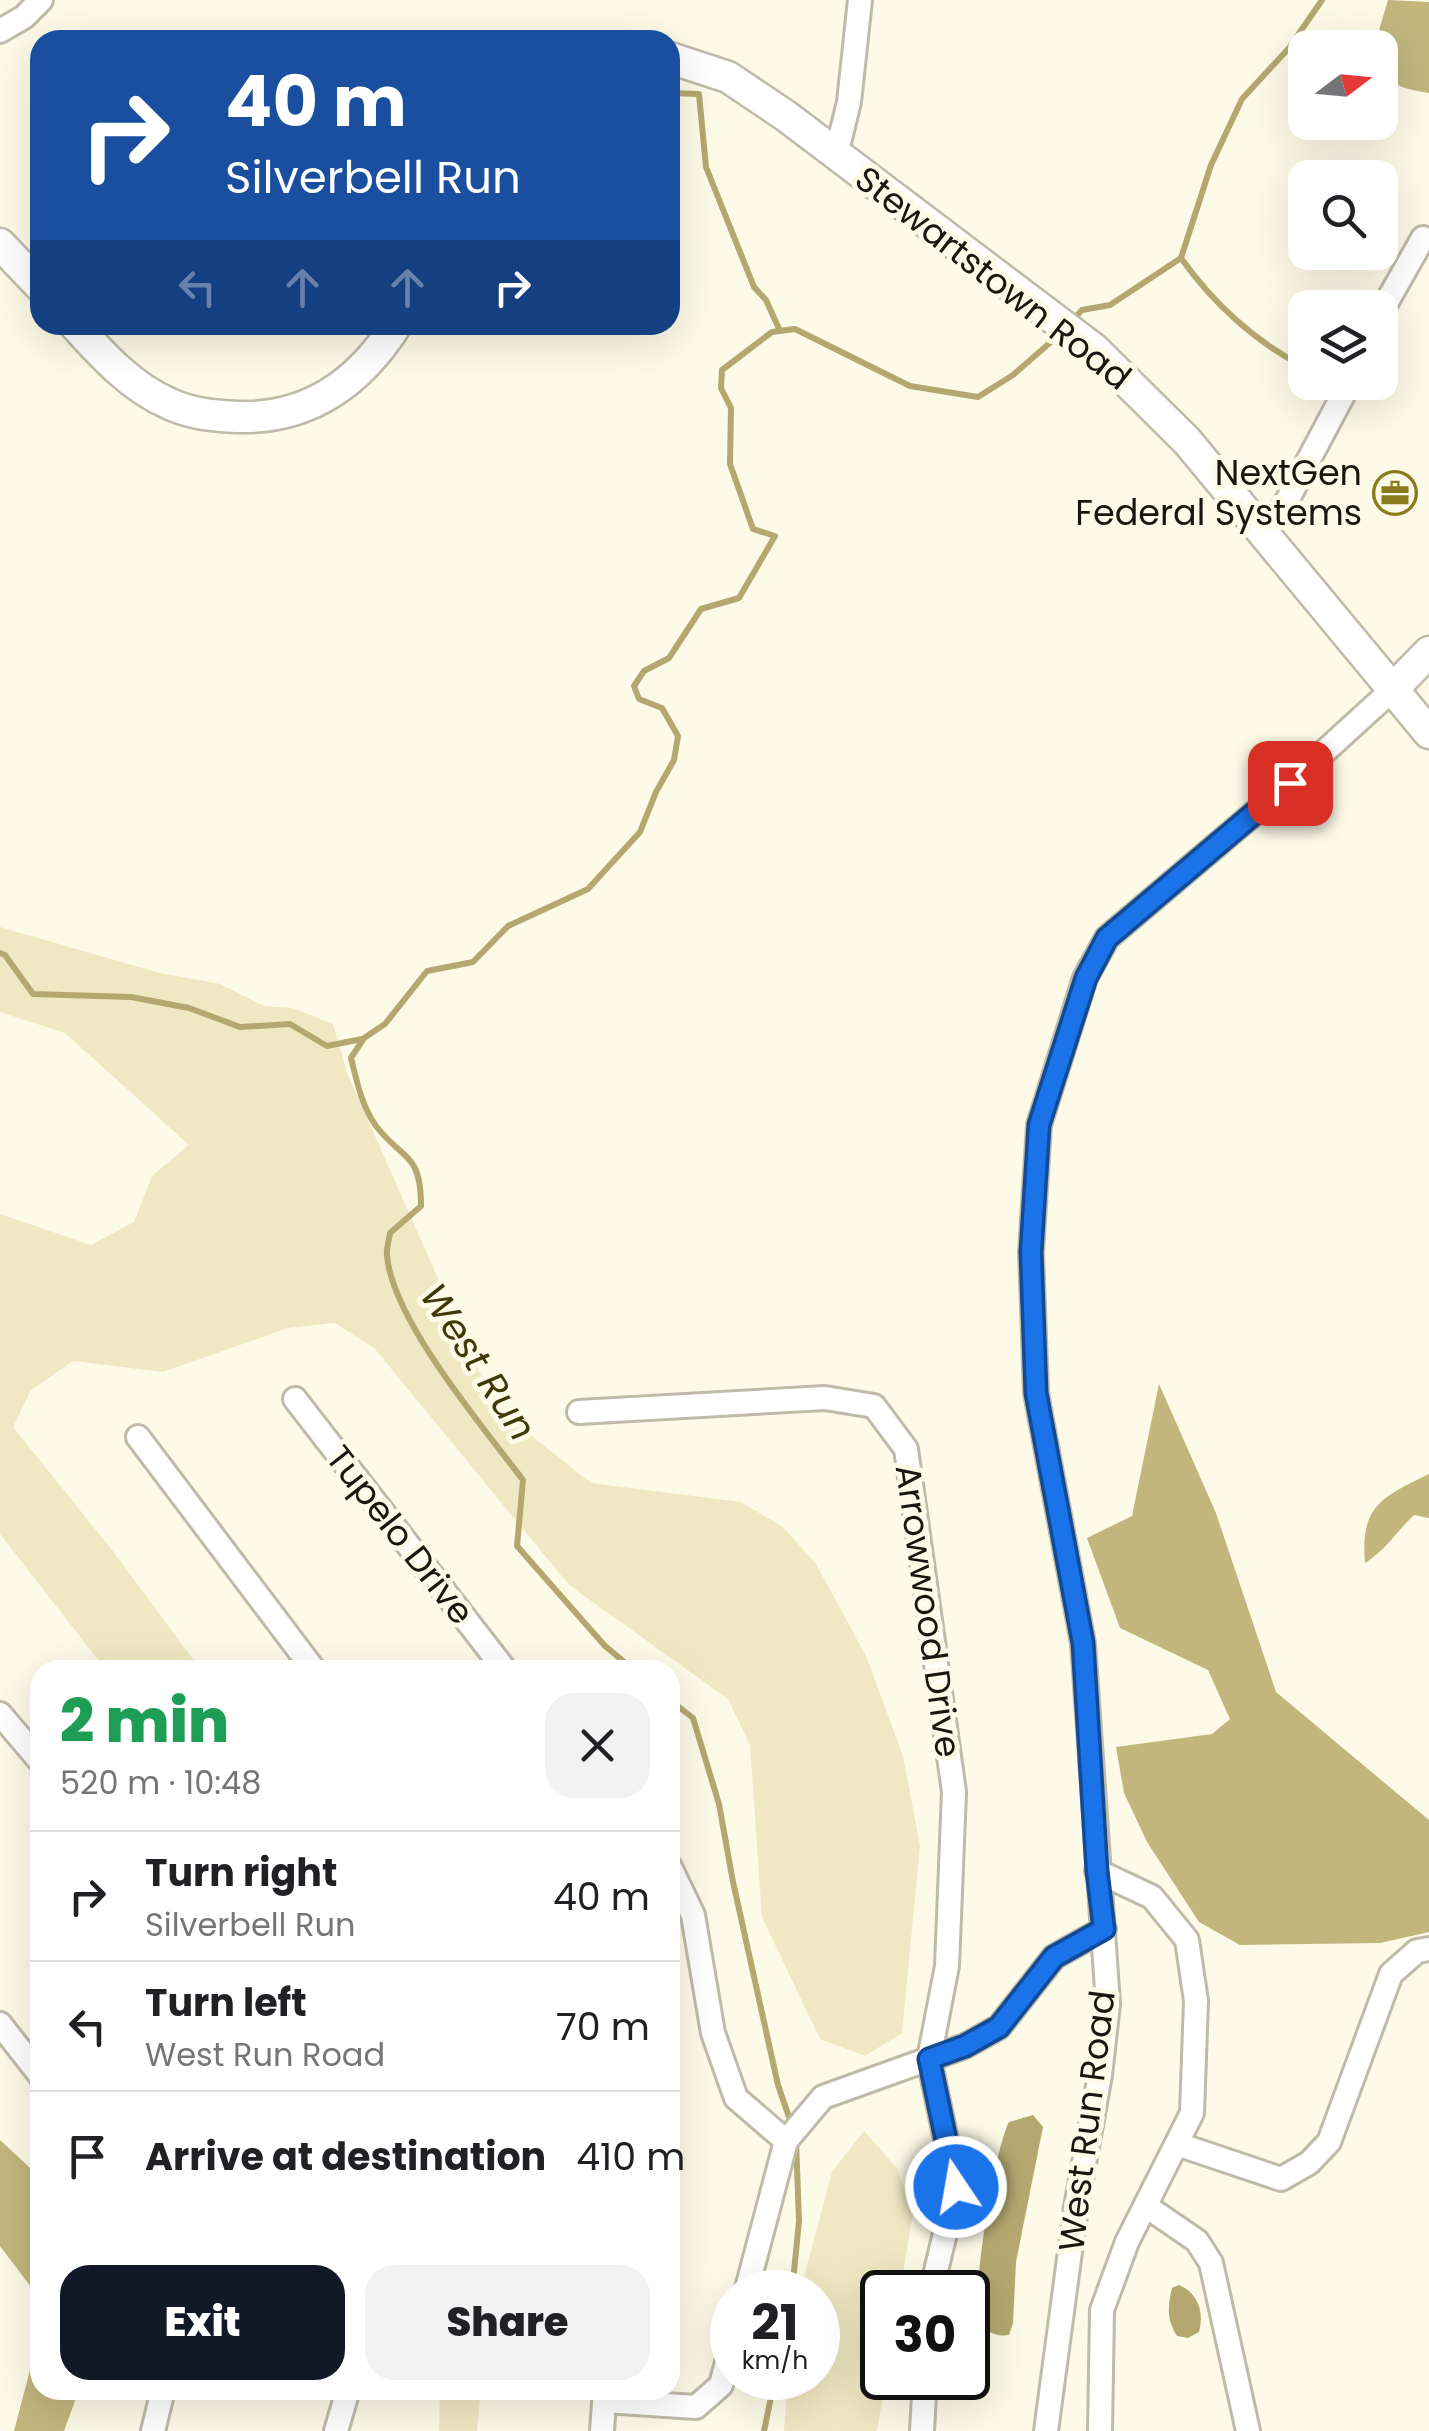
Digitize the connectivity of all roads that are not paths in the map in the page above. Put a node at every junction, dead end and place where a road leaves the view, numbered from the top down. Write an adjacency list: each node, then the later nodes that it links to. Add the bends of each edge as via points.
1 (40, 0): 3 (street)
2 (860, 0): 5 (street)
3 (0, 31)
4 (680, 61): 5 (street, Stewartstown Road, via 728,78)
5 (836, 155): 13 (street, Stewartstown Road, via 1094,350 1161,412)
6 (1423, 238): 9 (street)
7 (0, 244): 8 (street)
8 (30, 276)
9 (1394, 290)
10 (85, 335): 11 (street, via 168,404 199,414 264,417 290,413 342,388)
11 (389, 335)
12 (1340, 400): 13 (street, via 1282,510)
13 (1262, 532): 15 (street, Stewartstown Road)
14 (1429, 652): 15 (street, West Run Road)
15 (1392, 691): 16 (street, Stewartstown Road); 24 (street, West Run Road, via 1107,938 1086,978 1039,1125 1031,1252 1036,1393 1083,1643)
16 (1429, 733)
17 (295, 1400): 21 (street, Tupelo Drive)
18 (579, 1412): 29 (street, Arrowwood Drive, via 825,1398 874,1406 906,1449 954,1792 947,1966)
19 (138, 1437): 20 (street)
20 (306, 1660)
21 (498, 1660)
22 (0, 1714): 23 (street)
23 (30, 1750)
24 (1097, 1871): 26 (street, West Run Road); 32 (street, via 1152,1896 1187,1940 1196,2001 1192,2113)
25 (680, 1888): 31 (street, via 693,1915 712,2033 736,2098)
26 (1104, 1929): 29 (street, via 1054,1957 999,2027); 46 (street, West Run Road, via 1108,2004 1100,2075)
27 (1429, 1949): 32 (street, via 1416,1950 1392,1974 1329,2142 1309,2164 1280,2179)
28 (0, 2024): 30 (street)
29 (929, 2059): 31 (street, via 823,2097); 35 (street, via 956,2187)
30 (30, 2062)
31 (786, 2140): 34 (street)
32 (1177, 2144): 33 (street)
33 (1146, 2206): 47 (street, via 1102,2310); 48 (street, via 1198,2240 1211,2263)
34 (752, 2270)
35 (936, 2270)
36 (710, 2395): 40 (street, via 696,2407)
37 (161, 2400): 42 (street)
38 (345, 2400): 43 (street)
39 (605, 2400): 44 (street)
40 (643, 2400)
41 (924, 2400): 45 (street)
42 (153, 2431)
43 (336, 2431)
44 (602, 2431)
45 (922, 2431)
46 (1046, 2431)
47 (1100, 2431)
48 (1248, 2431)

